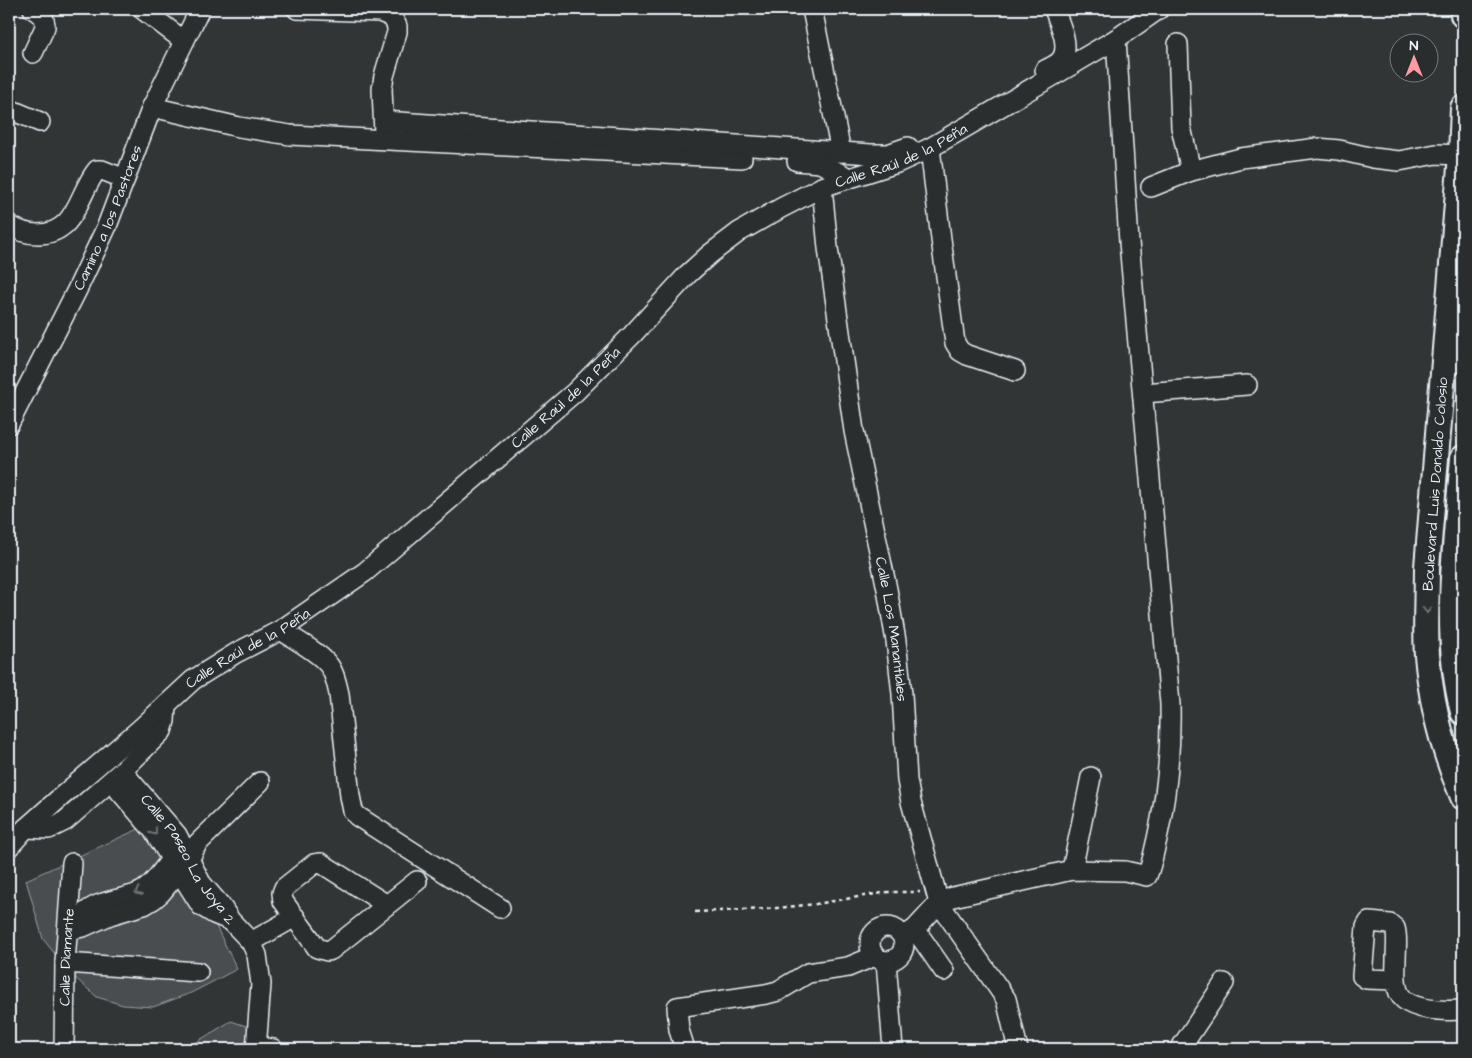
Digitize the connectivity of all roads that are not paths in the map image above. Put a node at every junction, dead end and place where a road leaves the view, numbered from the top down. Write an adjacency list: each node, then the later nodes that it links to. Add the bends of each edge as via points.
1 (34, 9): 13 (street, via 42,14 45,27)
2 (142, 9): 11 (street)
3 (200, 9): 11 (street, Camino a los Pastores)
4 (297, 9): 17 (street, via 380,12 392,16 397,32 384,76)
5 (812, 9): 21 (street)
6 (1054, 9): 21 (street, via 1065,43 1059,62 901,150 888,154)
7 (1159, 9): 10 (street, Calle Raúl de la Peña)
8 (1463, 9): 9 (main road)
9 (1463, 15)
10 (1116, 39): 20 (street, Calle Raúl de la Peña); 32 (street, via 1126,203)
11 (184, 40): 14 (street, Camino a los Pastores)
12 (1178, 44): 23 (street, via 1181,127)
13 (33, 53)
14 (152, 107): 19 (street, via 290,135); 25 (street, Camino a los Pastores)
15 (1463, 108): 22 (main road, Boulevard Luis Donaldo Colosio)
16 (9, 109): 18 (street)
17 (384, 121): 19 (street); 21 (street)
18 (40, 122)
19 (385, 141): 24 (street, via 809,161 830,167)
20 (930, 148): 24 (street, Calle Raúl de la Peña, via 897,163); 30 (street, via 956,343 967,355)
21 (841, 152)
22 (1461, 155): 23 (street, via 1436,154 1399,161 1317,148 1241,158); 29 (main road, Boulevard Luis Donaldo Colosio)
23 (1191, 172): 27 (street)
24 (849, 178): 26 (street, Calle Raúl de la Peña)
25 (125, 179): 28 (street, via 96,170 82,199 66,224 58,230 30,234); 33 (street, Camino a los Pastores, via 77,290)
26 (822, 187): 35 (street, Calle Raúl de la Peña, via 740,232 710,254 575,392 365,572); 48 (street, Calle Los Manantiales, via 854,431 896,641 907,780)
27 (1151, 187)
28 (9, 225)
29 (1454, 352): 41 (main road, Boulevard Luis Donaldo Colosio, one-way to 41, via 1427,566 1427,654 1444,744)
30 (1015, 371)
31 (1247, 385): 32 (street)
32 (1143, 393): 46 (street, via 1170,704 1167,790 1147,876 1125,871)
33 (9, 424)
34 (1463, 458): 37 (main road, Boulevard Luis Donaldo Colosio, via 1452,615)
35 (281, 630): 36 (street, Calle Raúl de la Peña, via 212,667); 50 (street, via 322,658 336,680 353,811)
36 (166, 705): 38 (street, via 162,731); 42 (street, Calle Raúl de la Peña)
37 (1463, 712)
38 (116, 776): 42 (street, via 65,821 49,829); 44 (street, Calle Paseo La Joya 2, via 145,809 177,834)
39 (1091, 777): 46 (street)
40 (260, 782): 44 (street)
41 (1463, 797)
42 (26, 828): 43 (street, Calle Raúl de la Peña)
43 (9, 847)
44 (184, 855): 52 (street, via 144,890 90,908); 54 (street, Calle Paseo La Joya 2, via 201,883)
45 (72, 863): 52 (street, Calle Diamante)
46 (1072, 870): 48 (street, via 953,897)
47 (417, 881): 49 (street)
48 (938, 897): 53 (street); 66 (street, Calle Los Manantiales, via 1006,999)
49 (387, 906): 51 (street, via 327,951 317,948); 51 (street, via 326,865 318,863 284,888 283,901)
50 (500, 908)
51 (295, 917): 54 (street)
52 (68, 930): 56 (street, Calle Diamante)
53 (909, 933): 55 (street, via 899,956 893,960); 55 (street, via 894,927 880,927 874,931 869,944 871,951); 57 (street)
54 (251, 942): 63 (street, via 257,955 261,984)
55 (881, 959): 64 (street, via 808,973 766,994 677,1007); 65 (street)
56 (65, 963): 58 (street); 62 (street, Calle Diamante)
57 (944, 971)
58 (198, 972)
59 (1396, 980): 61 (street, via 1399,994 1421,1008)
60 (1224, 982): 67 (street)
61 (1463, 1010)
62 (64, 1049)
63 (262, 1049)
64 (685, 1049)
65 (893, 1049)
66 (1018, 1049)
67 (1180, 1049)

